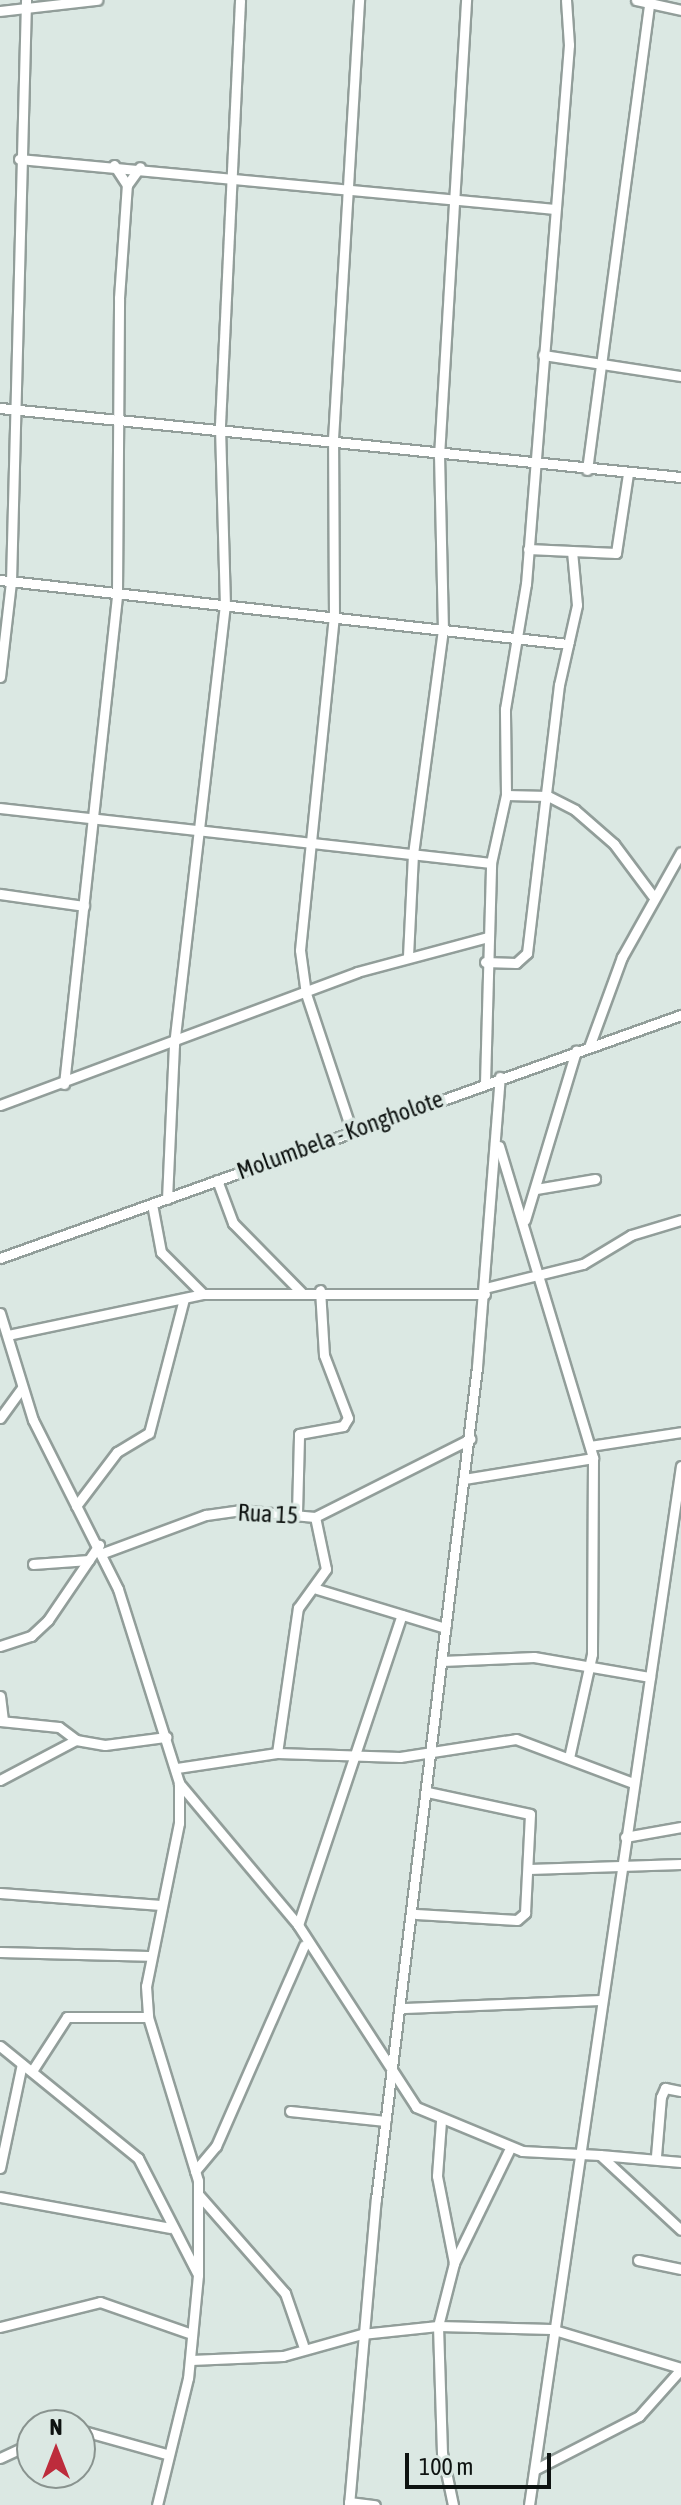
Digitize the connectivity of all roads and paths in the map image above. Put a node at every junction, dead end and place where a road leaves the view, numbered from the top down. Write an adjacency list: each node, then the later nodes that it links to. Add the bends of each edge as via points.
1 (97, 0): 8 (street)
2 (240, 0): 12 (street)
3 (359, 0): 18 (street)
4 (466, 0): 19 (street)
5 (566, 0): 20 (street)
6 (636, 0): 7 (street)
7 (650, 2): 9 (street); 22 (street)
8 (26, 4): 10 (street); 11 (street)
9 (681, 10)
10 (0, 11)
11 (19, 159): 13 (street); 24 (street)
12 (235, 163): 15 (street); 16 (street)
13 (114, 165): 14 (street); 17 (street)
14 (140, 167): 15 (street); 17 (street)
15 (217, 177): 16 (street)
16 (233, 180): 18 (street); 26 (street)
17 (127, 185): 25 (street)
18 (350, 190): 19 (street); 27 (street)
19 (456, 203): 20 (street); 28 (street)
20 (555, 209): 21 (street)
21 (543, 355): 22 (street); 29 (street)
22 (603, 360): 23 (street); 30 (street)
23 (681, 376)
24 (5, 409): 25 (street); 35 (street)
25 (114, 417): 26 (street); 36 (street)
26 (220, 425): 27 (street); 37 (street)
27 (333, 439): 28 (street); 38 (street)
28 (439, 456): 29 (street); 39 (street)
29 (536, 466): 30 (street); 33 (street)
30 (587, 470): 31 (street)
31 (628, 474): 32 (street); 34 (street, via 616,553)
32 (681, 477)
33 (528, 549): 34 (street); 40 (street)
34 (572, 551): 41 (street, via 577,605)
35 (5, 581): 36 (street); 42 (street)
36 (117, 594): 37 (street); 46 (street)
37 (225, 606): 38 (street); 47 (street)
38 (334, 618): 39 (street); 48 (street)
39 (443, 630): 40 (street); 50 (street)
40 (517, 638): 41 (street); 43 (street, via 504,730)
41 (568, 644): 44 (street)
42 (0, 677)
43 (506, 795): 44 (street); 51 (street)
44 (548, 796): 53 (street, via 598,828); 57 (street, via 527,953 516,963)
45 (0, 808): 46 (street)
46 (93, 818): 47 (street); 54 (street)
47 (202, 831): 48 (street); 60 (street)
48 (307, 843): 50 (street); 58 (street, via 300,950)
49 (681, 852): 53 (street)
50 (413, 854): 51 (street); 56 (street)
51 (491, 863): 55 (street)
52 (0, 894): 54 (street)
53 (652, 895): 61 (street)
54 (84, 906): 65 (street)
55 (488, 937): 56 (street); 57 (street)
56 (408, 956): 58 (street)
57 (485, 962): 64 (street)
58 (306, 994): 60 (street); 67 (street)
59 (681, 1015): 61 (street, Molumbela - Kongholote)
60 (174, 1045): 65 (street); 72 (street)
61 (589, 1047): 62 (street, Molumbela - Kongholote)
62 (576, 1051): 63 (street, Molumbela - Kongholote); 71 (street)
63 (500, 1077): 64 (street, Molumbela - Kongholote); 68 (street)
64 (485, 1083): 67 (street, Molumbela - Kongholote)
65 (64, 1084): 66 (street)
66 (0, 1105)
67 (351, 1129): 70 (street, Molumbela - Kongholote)
68 (497, 1139): 74 (street); 79 (street)
69 (595, 1179): 71 (street)
70 (217, 1180): 72 (street, Molumbela - Kongholote); 80 (street, via 233,1223)
71 (536, 1189): 74 (street)
72 (167, 1199): 73 (street, Molumbela - Kongholote)
73 (152, 1204): 76 (street, Molumbela - Kongholote); 81 (street, via 161,1252)
74 (525, 1220): 77 (street)
75 (681, 1220): 77 (street, via 631,1235 583,1264)
76 (0, 1258)
77 (539, 1274): 79 (street); 89 (street)
78 (320, 1290): 79 (street); 80 (street); 94 (street, via 324,1355 348,1418 343,1426 299,1434)
79 (485, 1291): 88 (street)
80 (301, 1292): 81 (street)
81 (203, 1294): 82 (street)
82 (184, 1299): 84 (street); 93 (street, via 149,1433 117,1452)
83 (0, 1313): 84 (street)
84 (8, 1335): 85 (street)
85 (22, 1388): 86 (street); 93 (street)
86 (0, 1418)
87 (681, 1432): 89 (street)
88 (470, 1439): 92 (street); 95 (street, Rua 15)
89 (590, 1446): 90 (street)
90 (593, 1458): 92 (street); 104 (street)
91 (681, 1466): 105 (street)
92 (464, 1479): 101 (street)
93 (76, 1506): 96 (street)
94 (297, 1513): 95 (street, Rua 15); 96 (street, Rua 15, via 206,1515)
95 (315, 1517): 99 (street, via 327,1553)
96 (101, 1549): 97 (street); 108 (street)
97 (89, 1560): 98 (street); 102 (street, via 38,1631)
98 (33, 1564)
99 (317, 1589): 100 (street); 110 (street, via 298,1608)
100 (402, 1615): 101 (street); 113 (street)
101 (445, 1628): 103 (street)
102 (0, 1646)
103 (442, 1661): 104 (street, via 534,1657); 111 (street)
104 (591, 1671): 105 (street); 112 (street)
105 (650, 1677): 117 (street)
106 (0, 1696): 107 (street)
107 (1, 1721): 109 (street, via 59,1727)
108 (166, 1737): 109 (street, via 105,1745); 114 (street)
109 (76, 1740): 115 (street)
110 (277, 1753): 113 (street); 114 (street)
111 (431, 1753): 112 (street, via 516,1739); 113 (street); 118 (street)
112 (569, 1758): 117 (street)
113 (353, 1759): 127 (street)
114 (177, 1768): 116 (street)
115 (0, 1780)
116 (179, 1783): 125 (street, via 179,1823); 127 (street)
117 (633, 1783): 120 (street)
118 (427, 1792): 123 (street, via 530,1814); 126 (street)
119 (681, 1827): 120 (street)
120 (625, 1837): 121 (street)
121 (623, 1863): 122 (street); 123 (street); 131 (street)
122 (681, 1864)
123 (529, 1869): 126 (street, via 525,1913 517,1920)
124 (0, 1893): 125 (street)
125 (158, 1905): 130 (street)
126 (416, 1914): 132 (street)
127 (298, 1925): 128 (street)
128 (304, 1946): 137 (street, via 365,2019); 148 (street, via 216,2146)
129 (0, 1952): 130 (street)
130 (148, 1956): 133 (street)
131 (602, 2000): 132 (street); 143 (street)
132 (403, 2008): 137 (street)
133 (148, 2017): 136 (street, via 67,2017); 148 (street)
134 (0, 2046): 135 (street)
135 (22, 2064): 136 (street); 147 (street)
136 (32, 2071): 151 (street, via 138,2158)
137 (391, 2077): 140 (street); 141 (street, via 416,2107)
138 (681, 2091): 145 (street, via 665,2088 661,2097)
139 (290, 2111): 140 (street)
140 (385, 2121): 161 (street)
141 (441, 2121): 142 (street); 154 (street, via 437,2176)
142 (510, 2148): 143 (street); 154 (street)
143 (582, 2154): 144 (street); 159 (street)
144 (600, 2155): 145 (street); 152 (street)
145 (656, 2156): 146 (street)
146 (681, 2162)
147 (0, 2168)
148 (195, 2171): 149 (street)
149 (198, 2194): 156 (street); 162 (street, via 292,2302)
150 (0, 2197): 151 (street)
151 (170, 2228): 156 (street)
152 (681, 2230)
153 (638, 2260): 155 (street)
154 (454, 2263): 157 (street)
155 (681, 2269)
156 (198, 2275): 160 (street)
157 (438, 2326): 159 (street); 161 (street); 171 (street, via 442,2453)
158 (0, 2327): 160 (street, via 100,2302)
159 (551, 2329): 164 (street); 167 (street)
160 (192, 2334): 163 (street)
161 (362, 2334): 162 (street); 168 (street)
162 (303, 2345): 163 (street, via 283,2356)
163 (191, 2360): 166 (street)
164 (681, 2369): 167 (street, via 639,2416)
165 (96, 2434): 166 (street)
166 (166, 2454): 169 (street)
167 (536, 2469): 172 (street)
168 (349, 2504): 170 (street)
169 (157, 2505)
170 (375, 2505)
171 (453, 2505)
172 (529, 2505)

